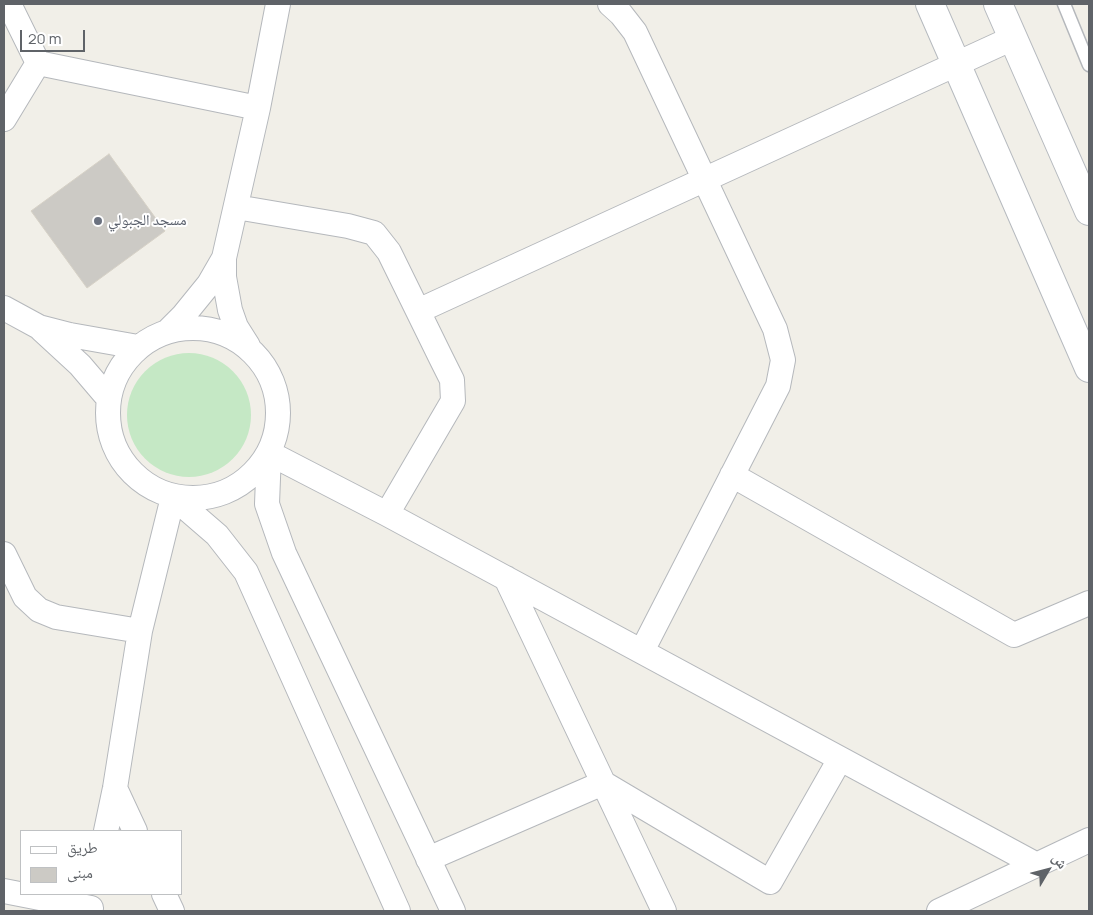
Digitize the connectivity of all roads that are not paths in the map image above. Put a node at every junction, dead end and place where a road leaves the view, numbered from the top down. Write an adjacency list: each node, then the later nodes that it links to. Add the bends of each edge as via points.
1 (9, 4): 8 (street)
2 (278, 4): 11 (street)
3 (610, 4): 13 (street, via 635,32)
4 (930, 4): 9 (street)
5 (998, 4): 7 (street)
6 (1064, 4): 10 (lane)
7 (1013, 38): 9 (street); 15 (street)
8 (38, 63): 11 (street); 12 (street)
9 (956, 64): 13 (street); 23 (street)
10 (1089, 65)
11 (258, 108): 14 (street)
12 (4, 119)
13 (704, 179): 18 (street); 26 (street, via 775,329 783,360 778,386)
14 (236, 207): 16 (street); 18 (street, via 374,233 389,252)
15 (1089, 211)
16 (224, 258): 20 (street, via 200,295); 22 (street, via 230,310)
17 (4, 308): 19 (street)
18 (418, 311): 28 (street, via 452,380 454,401)
19 (39, 327): 21 (street); 24 (street, via 80,365)
20 (169, 330): 21 (street); 22 (street, via 197,327 225,333)
21 (138, 347): 24 (street, via 124,361 110,386)
22 (249, 348): 25 (street, via 267,370 277,397 278,426)
23 (1089, 368)
24 (108, 399): 27 (street, via 106,414 112,442 125,466 146,485)
25 (269, 452): 27 (street, via 252,475 228,491 201,499); 28 (street); 40 (street, via 267,504 284,553)
26 (732, 475): 31 (street, via 1014,634); 33 (street)
27 (173, 497): 32 (street); 48 (street, via 217,535 246,572)
28 (388, 514): 30 (street)
29 (4, 554): 32 (street, via 25,596 39,610 56,617)
30 (506, 578): 33 (street); 35 (street)
31 (1089, 603)
32 (140, 632): 36 (street)
33 (642, 651): 34 (street)
34 (840, 759): 35 (street, via 770,882); 41 (street)
35 (603, 783): 40 (street); 50 (street)
36 (115, 788): 37 (street); 38 (street)
37 (106, 830)
38 (135, 830)
39 (1089, 840): 41 (street)
40 (428, 859): 49 (street)
41 (1037, 865): 51 (street)
42 (4, 891): 43 (street)
43 (20, 893)
44 (31, 895): 46 (street)
45 (164, 895): 47 (street)
46 (91, 904)
47 (172, 911)
48 (398, 911)
49 (453, 911)
50 (664, 911)
51 (939, 911)

